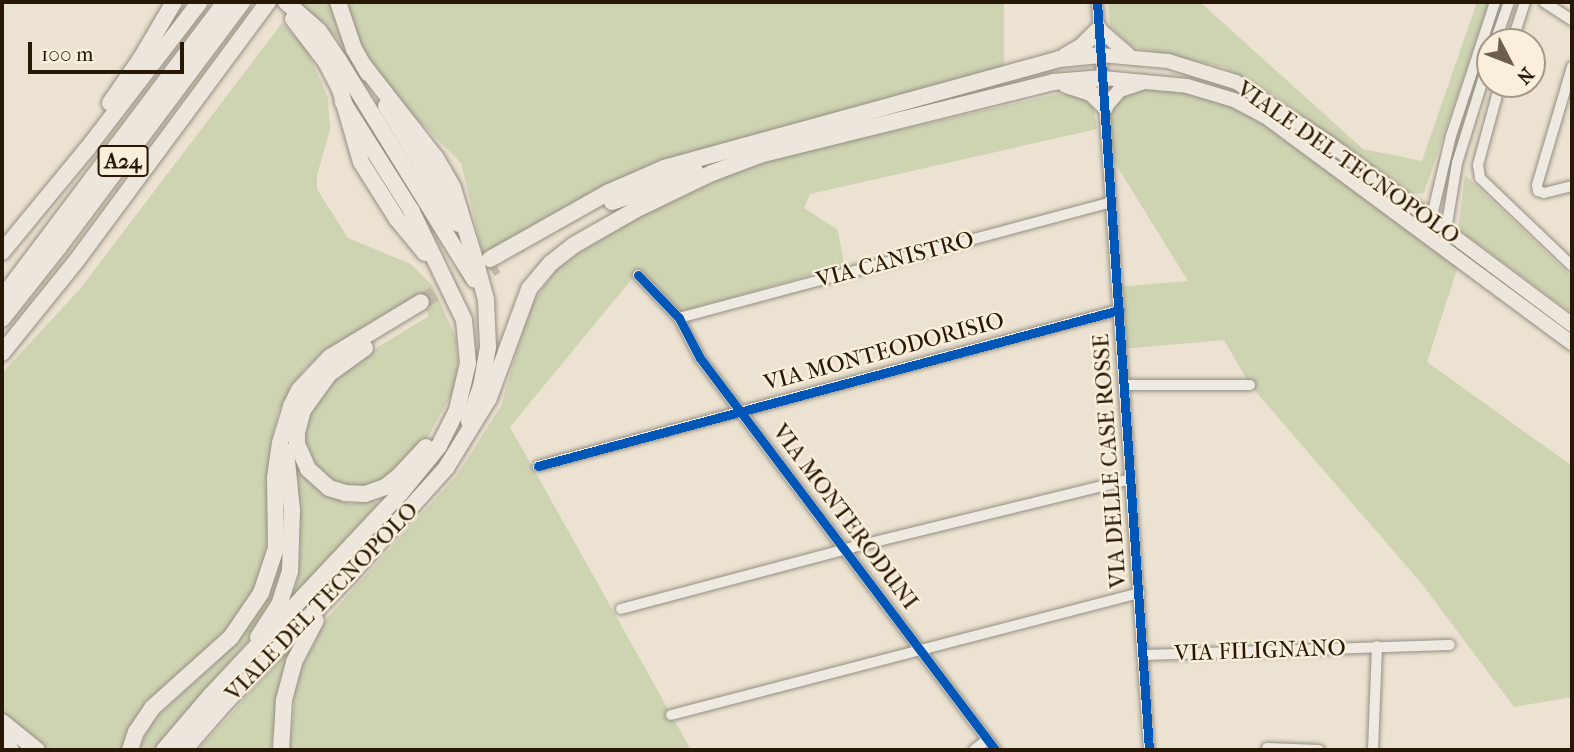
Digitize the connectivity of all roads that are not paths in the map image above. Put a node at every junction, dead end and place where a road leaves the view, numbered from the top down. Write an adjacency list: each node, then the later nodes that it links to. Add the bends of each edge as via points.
1 (174, 2): 30 (highway, via 141,58)
2 (200, 2): 30 (highway)
3 (225, 2): 37 (highway, A24)
4 (242, 2): 41 (highway, A24)
5 (270, 2): 12 (highway); 44 (highway)
6 (338, 2): 38 (highway, via 354,49 399,131 469,241)
7 (1097, 2): 16 (street, VIA DELLE CASE ROSSE)
8 (1495, 2): 31 (street, via 1451,135)
9 (1509, 2): 14 (street)
10 (1525, 2): 15 (street)
11 (1544, 2): 13 (street)
12 (291, 9): 38 (highway, via 319,31 338,59); 47 (highway, via 326,62 360,162 397,219 444,276 464,320 468,363)
13 (1572, 20)
14 (1500, 28)
15 (1517, 28)
16 (1099, 29): 17 (street, VIA DELLE CASE ROSSE); 18 (main road); 19 (highway)
17 (1101, 55): 18 (main road, VIALE DEL TECNOPOLO); 19 (highway); 21 (street, VIA DELLE CASE ROSSE)
18 (1129, 55): 31 (main road, VIALE DEL TECNOPOLO, via 1168,61 1236,82 1329,143)
19 (1059, 59): 27 (highway, via 664,169 609,192 493,263 671,178)
20 (1572, 67): 28 (street, via 1537,188 1544,193)
21 (1103, 78): 22 (main road, VIALE DEL TECNOPOLO); 23 (highway); 26 (street, VIA DELLE CASE ROSSE)
22 (1152, 80): 26 (main road, via 1120,90); 33 (main road, VIALE DEL TECNOPOLO, via 1215,93 1269,119)
23 (1054, 82): 26 (highway, via 1084,89); 27 (highway)
24 (1477, 98): 32 (street, via 1457,163)
25 (1496, 98): 35 (street, via 1478,165 1480,178)
26 (1105, 107): 29 (street, VIA DELLE CASE ROSSE)
27 (760, 155): 50 (highway, via 635,210 551,263 524,300 489,398)
28 (1572, 187)
29 (1111, 202): 39 (street, VIA DELLE CASE ROSSE); 40 (street, VIA CANISTRO)
30 (34, 211): 34 (highway)
31 (1431, 219): 32 (main road, VIALE DEL TECNOPOLO); 33 (street)
32 (1447, 230): 42 (main road, VIALE DEL TECNOPOLO)
33 (1427, 235): 43 (main road, VIALE DEL TECNOPOLO)
34 (2, 251)
35 (1572, 266)
36 (638, 275): 40 (street, VIA MONTERODUNI)
37 (2, 298)
38 (486, 300): 50 (highway, via 486,366)
39 (1119, 310): 45 (street, VIA DELLE CASE ROSSE); 48 (street, VIA MONTEODORISIO)
40 (679, 318): 48 (street, VIA MONTERODUNI, via 701,358)
41 (2, 319)
42 (1572, 324)
43 (1572, 343)
44 (2, 354)
45 (1124, 385): 46 (street); 52 (street, VIA DELLE CASE ROSSE)
46 (1250, 385)
47 (457, 410): 49 (highway, via 398,477 365,494 345,494 317,480 297,444 303,410 329,374 424,305 330,357 306,381); 61 (highway, via 439,446 400,494)
48 (741, 410): 51 (street, VIA MONTEODORISIO); 53 (street, VIA MONTERODUNI)
49 (285, 421): 61 (highway, via 292,510 290,571 279,605); 69 (highway, via 275,478 276,548 261,593 231,637 152,708)
50 (458, 453): 54 (highway, VIALE DEL TECNOPOLO)
51 (538, 466)
52 (1131, 479): 53 (street); 55 (street, VIA DELLE CASE ROSSE)
53 (846, 549): 56 (street); 59 (street, VIA MONTERODUNI)
54 (350, 575): 71 (highway, VIALE DEL TECNOPOLO); 72 (highway, via 309,629 294,662 284,700)
55 (1139, 593): 59 (street); 60 (street, VIA DELLE CASE ROSSE)
56 (621, 609)
57 (1450, 645): 58 (street, VIA FILIGNANO)
58 (1377, 646): 60 (street, VIA FILIGNANO); 77 (street, VIA FILIGNANO)
59 (921, 652): 62 (street); 65 (street, VIA MONTERODUNI)
60 (1143, 655): 75 (street, VIA DELLE CASE ROSSE)
61 (240, 664): 70 (highway, VIALE DEL TECNOPOLO)
62 (671, 715)
63 (2, 722): 68 (highway)
64 (2, 739): 67 (highway)
65 (987, 740): 73 (street); 74 (street, VIA MONTERODUNI)
66 (1267, 748): 76 (street)
67 (10, 750)
68 (37, 750)
69 (130, 750)
70 (164, 750)
71 (184, 750)
72 (281, 750)
73 (974, 750)
74 (995, 750)
75 (1149, 750)
76 (1319, 750)
77 (1373, 750)

